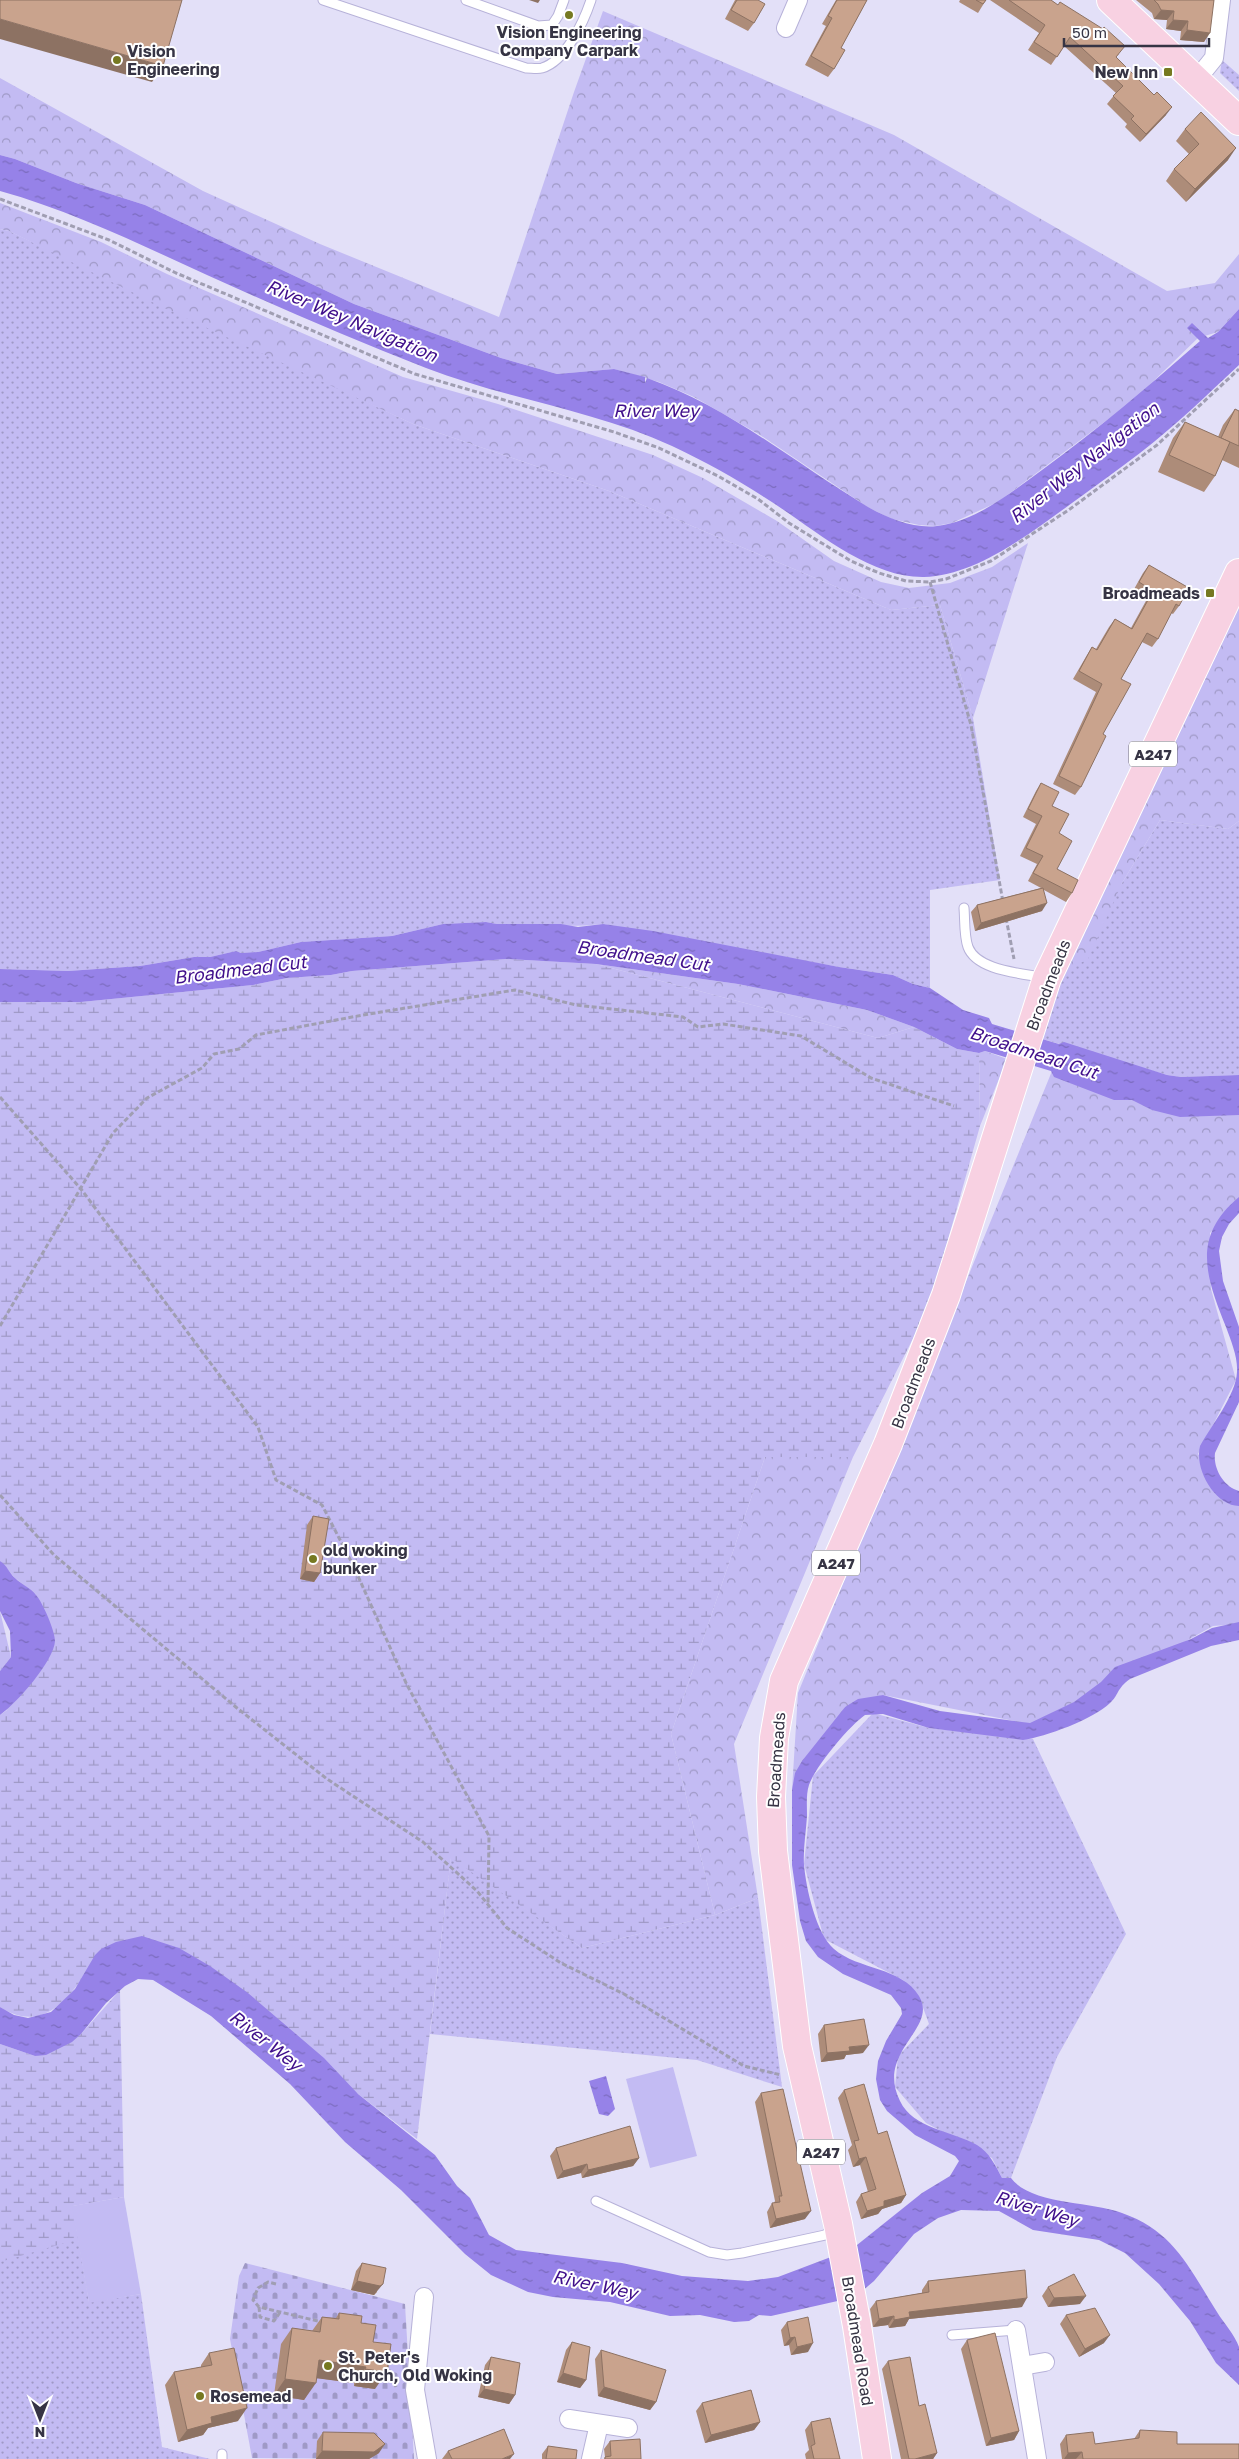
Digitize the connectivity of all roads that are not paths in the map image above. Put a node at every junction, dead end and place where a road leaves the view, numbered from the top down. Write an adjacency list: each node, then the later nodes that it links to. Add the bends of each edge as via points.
1 (324, 0): 4 (lane, via 526,68 542,68 563,54 583,24)
2 (466, 0): 3 (lane, via 546,26 556,20)
3 (564, 0)
4 (591, 0)
5 (798, 0): 8 (street)
6 (1111, 0): 9 (main road)
7 (1221, 0): 9 (street, via 1214,58)
8 (786, 28)
9 (1197, 79): 10 (main road)
10 (1239, 121)
11 (1239, 573): 13 (main road, Broadmeads / A247)
12 (964, 908): 13 (lane, via 967,946 974,958 985,965)
13 (1047, 978): 15 (main road, Broadmeads / A247, via 994,1140 976,1207 926,1349 784,1682 774,1738 773,1851 797,2046)
14 (596, 2201): 15 (lane, via 709,2252 727,2254 825,2234)
15 (838, 2224): 26 (main road, Broadmead Road / A247)
16 (424, 2297): 24 (street, via 415,2390)
17 (1016, 2330): 18 (lane); 20 (street)
18 (952, 2335)
19 (1045, 2362): 20 (street)
20 (1022, 2366): 27 (street)
21 (569, 2419): 22 (street)
22 (599, 2424): 23 (street); 25 (street)
23 (628, 2428)
24 (427, 2459)
25 (591, 2459)
26 (878, 2459)
27 (1037, 2459)

